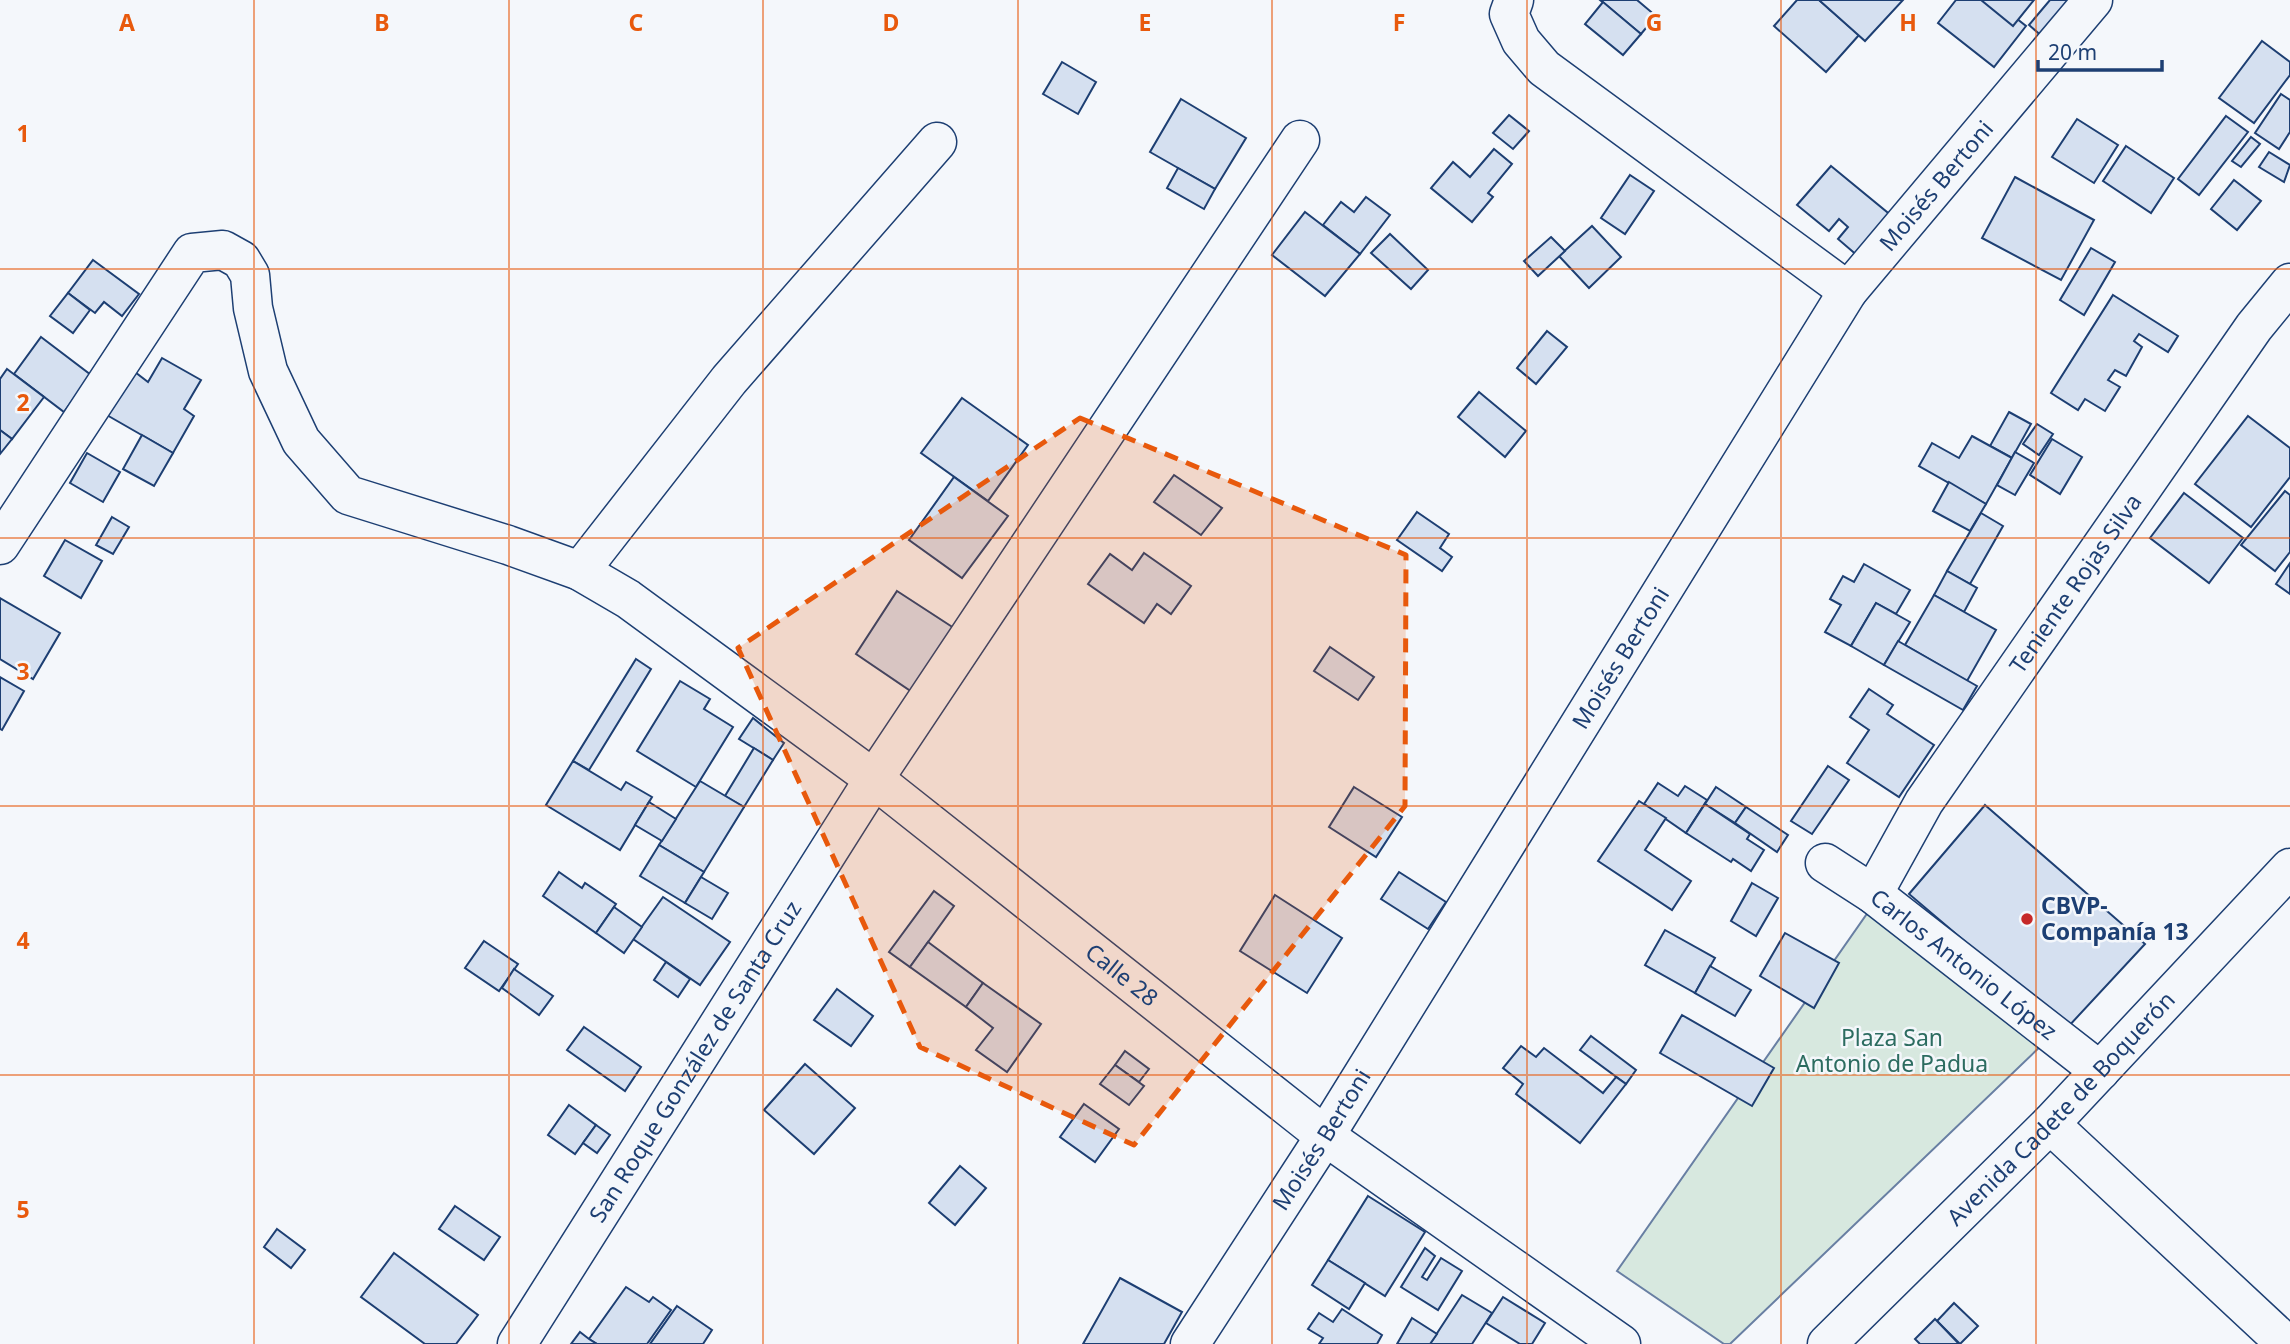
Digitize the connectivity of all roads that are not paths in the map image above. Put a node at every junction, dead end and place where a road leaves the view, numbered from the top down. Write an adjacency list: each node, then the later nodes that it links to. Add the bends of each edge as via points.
1 (1514, 0): 6 (street, via 1509,14 1521,41 1544,68)
2 (2094, 0): 6 (street, Moisés Bertoni)
3 (1300, 140): 9 (street, San Roque González de Santa Cruz)
4 (937, 142): 8 (street, via 729,380)
5 (2290, 283): 12 (street, Teniente Rojas Silva, via 2254,327 1924,802)
6 (1849, 291): 15 (street, Moisés Bertoni)
7 (0, 545): 8 (street, Calle 28, via 192,253 223,250 241,260 250,275 268,371 301,441 348,495)
8 (580, 571): 9 (street, Calle 28, via 628,598)
9 (874, 779): 15 (street, Calle 28); 16 (street, San Roque González de Santa Cruz)
10 (1825, 863): 12 (street, Carlos Antonio López)
11 (2290, 869): 13 (street, Avenida Cadete de Boquerón)
12 (1873, 894): 13 (street, Carlos Antonio López)
13 (2099, 1071): 14 (street, Avenida Cadete de Boquerón)
14 (2050, 1124): 19 (street, Avenida Cadete de Boquerón); 20 (street)
15 (1325, 1136): 17 (street, Moisés Bertoni); 18 (street, Calle 28)
16 (517, 1344)
17 (1190, 1344)
18 (1621, 1344)
19 (1827, 1344)
20 (2286, 1344)

